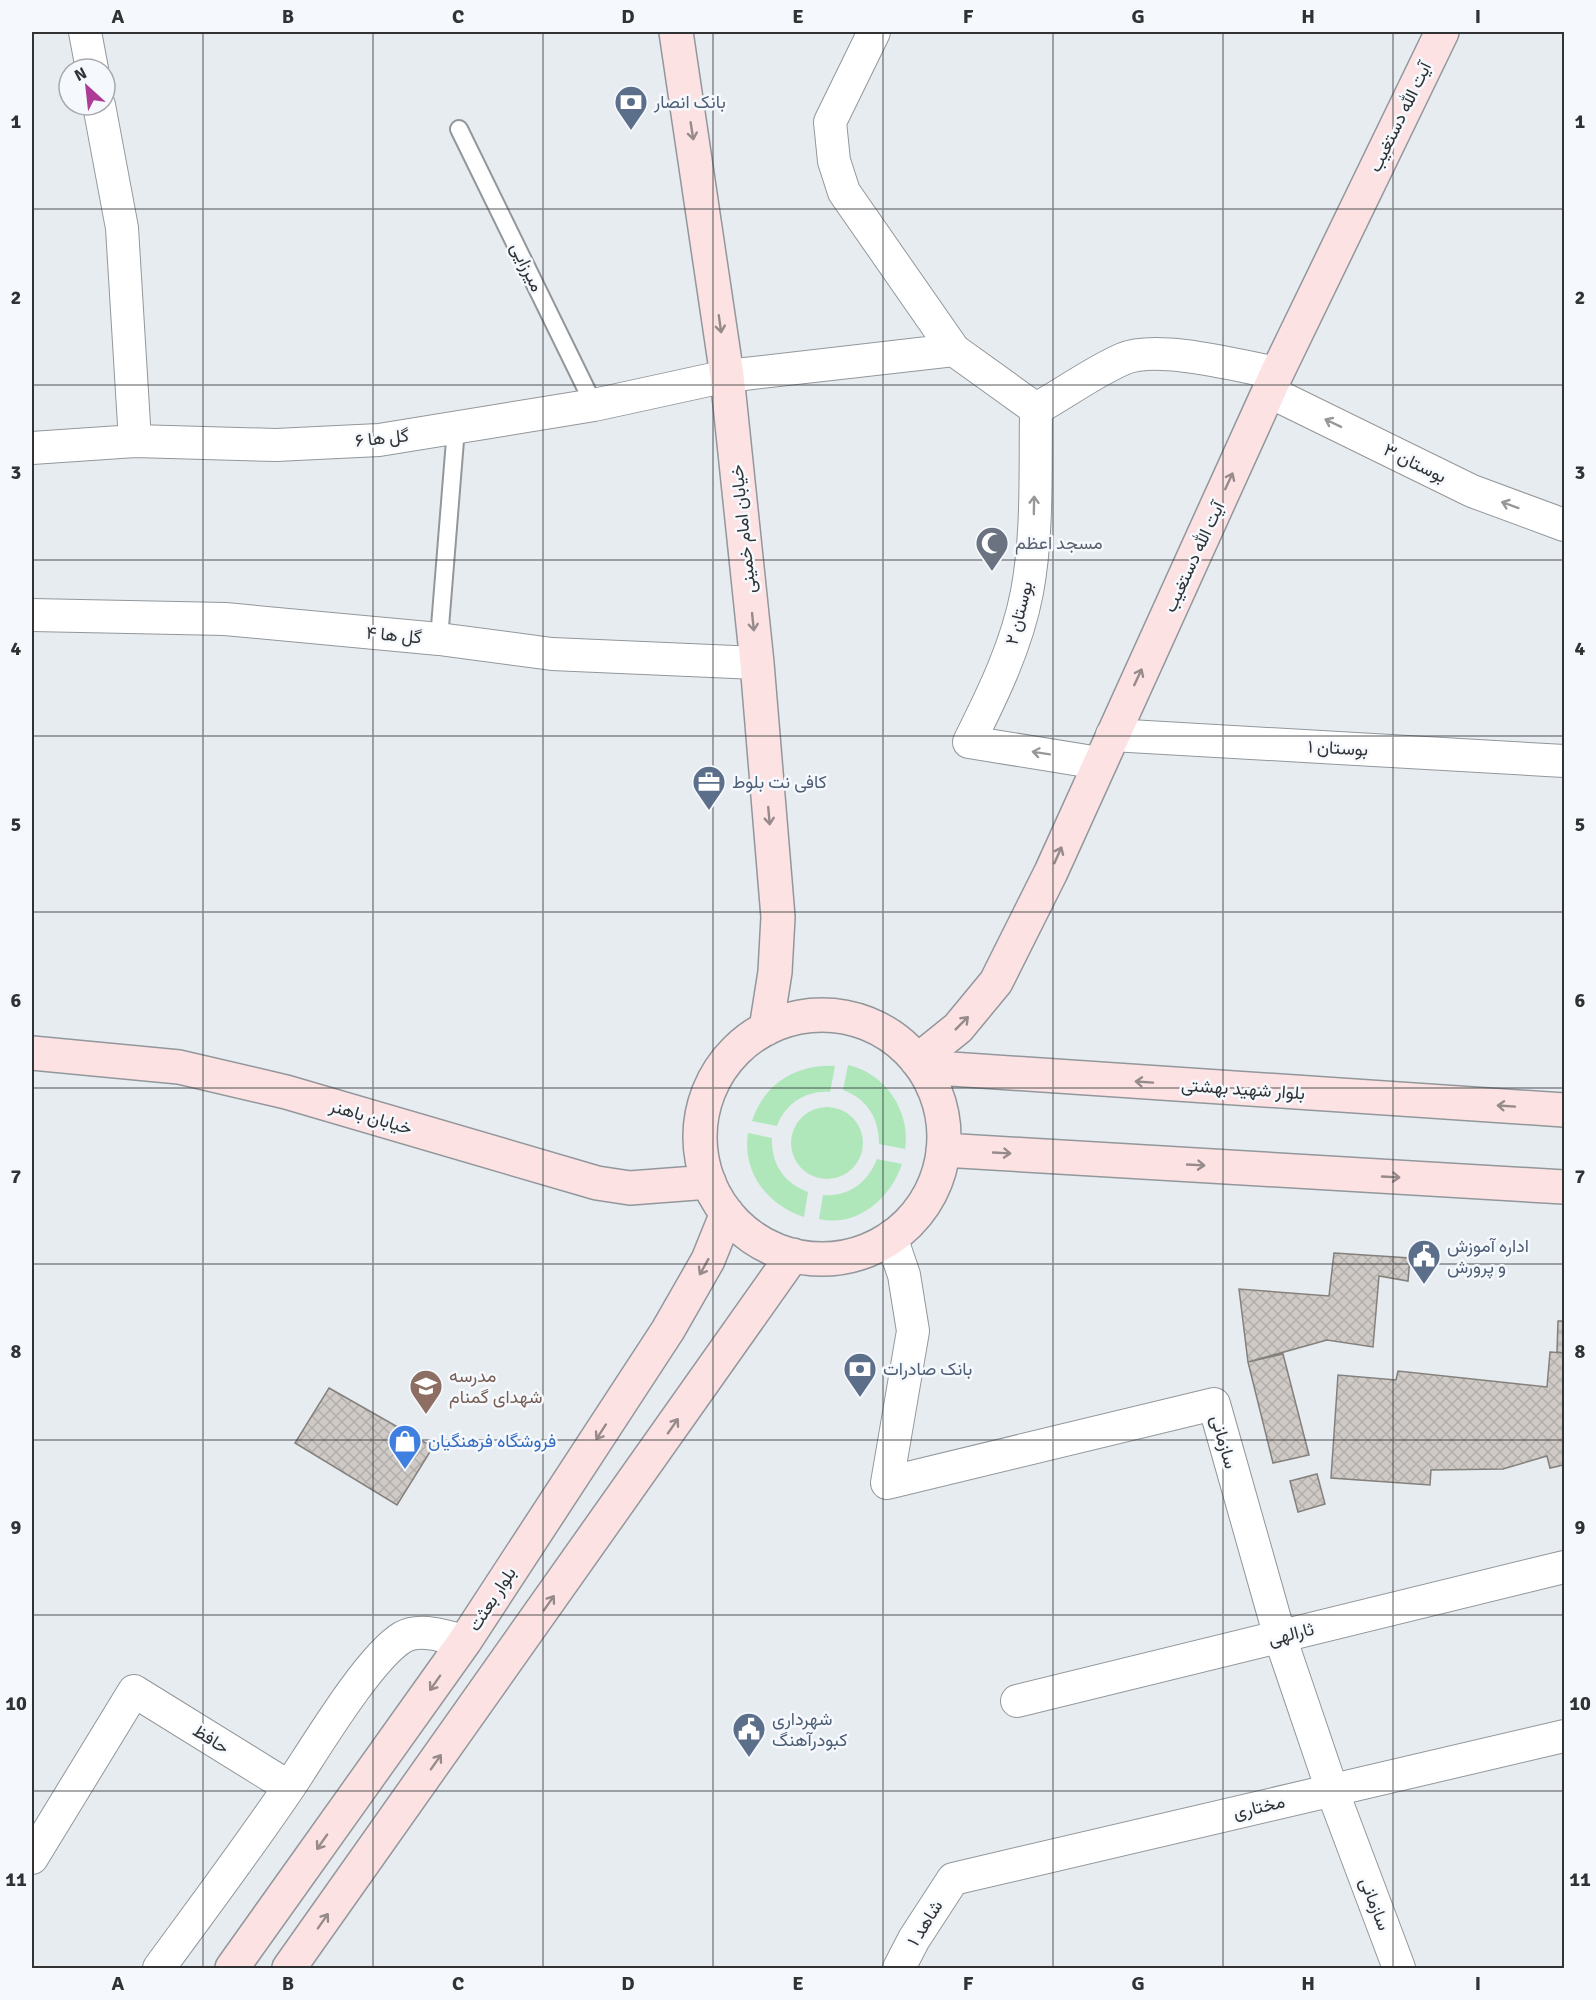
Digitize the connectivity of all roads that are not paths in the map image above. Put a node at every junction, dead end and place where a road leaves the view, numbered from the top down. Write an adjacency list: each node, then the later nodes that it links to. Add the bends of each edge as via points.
1 (85, 32): 5 (street)
2 (676, 32): 9 (main road, خیابان امام خمینی, one-way to 9)
3 (874, 32): 8 (street, via 830,122 834,161 844,192)
4 (1442, 32): 10 (main road, آیت الله دستغیب)
5 (90, 57)
6 (101, 117): 14 (street, via 122,228)
7 (459, 129): 11 (lane, میرزایی)
8 (954, 350): 9 (street, گل ها ۶); 12 (street)
9 (727, 376): 11 (street, گل ها ۶); 19 (main road, خیابان امام خمینی, one-way to 19)
10 (1274, 382): 12 (street, بوستان ۳, via 1197,357 1149,354 1125,357); 16 (street, بوستان ۳, one-way to 10, via 1472,491); 20 (main road, آیت الله دستغیب, one-way to 10)
11 (594, 405): 13 (street, گل ها ۶)
12 (1036, 409): 20 (street, بوستان ۲, one-way to 12, via 969,742 1015,639 1027,592 1034,530)
13 (456, 428): 14 (street, گل ها ۶, via 379,440 276,445); 18 (lane)
14 (135, 441): 15 (street, گل ها ۶)
15 (32, 448)
16 (1564, 525)
17 (32, 615): 18 (street, گل ها ۴, via 225,619)
18 (439, 639): 19 (street, گل ها ۴, via 552,654)
19 (757, 663): 22 (main road, خیابان امام خمینی, one-way to 22, via 778,917)
20 (1105, 749): 21 (street, بوستان ۱); 24 (main road, آیت الله دستغیب, one-way to 20, via 958,1028 996,982)
21 (1564, 761)
22 (766, 1029): 24 (main road, via 799,1018 851,1019 887,1034); 27 (main road, via 736,1051 707,1098 700,1150)
23 (32, 1053): 27 (main road, خیابان باهنر, via 179,1067 286,1092 597,1183 630,1188)
24 (920, 1064): 25 (main road, بلوار شهید بهشتی, one-way to 24); 26 (main road, via 940,1106)
25 (1564, 1110)
26 (943, 1150): 28 (main road, one-way to 28); 30 (main road, via 938,1174 924,1203)
27 (709, 1182): 29 (main road)
28 (1564, 1187)
29 (727, 1213): 31 (main road, via 750,1235); 34 (main road, بلوار بعثت, one-way to 34, via 708,1260 668,1330)
30 (891, 1237): 31 (main road, via 864,1251 834,1258); 33 (street, سازمانی, via 904,1275 914,1331 886,1483 1214,1404)
31 (793, 1255): 43 (main road, one-way to 31)
32 (1564, 1567): 33 (street, ثارالهی)
33 (1280, 1637): 35 (street, ثارالهی); 38 (street, سازمانی)
34 (465, 1641): 37 (street, via 420,1632 398,1640 355,1690); 42 (main road, بلوار بعثت, one-way to 42)
35 (1017, 1701)
36 (1564, 1736): 38 (street, مختاری)
37 (289, 1787): 39 (street, حافظ, via 134,1692); 41 (street)
38 (1332, 1790): 40 (street, مختاری); 45 (street, سازمانی)
39 (32, 1858)
40 (953, 1879): 44 (street, شاهد ۱)
41 (159, 1968)
42 (232, 1968)
43 (289, 1968)
44 (899, 1968)
45 (1399, 1968)

